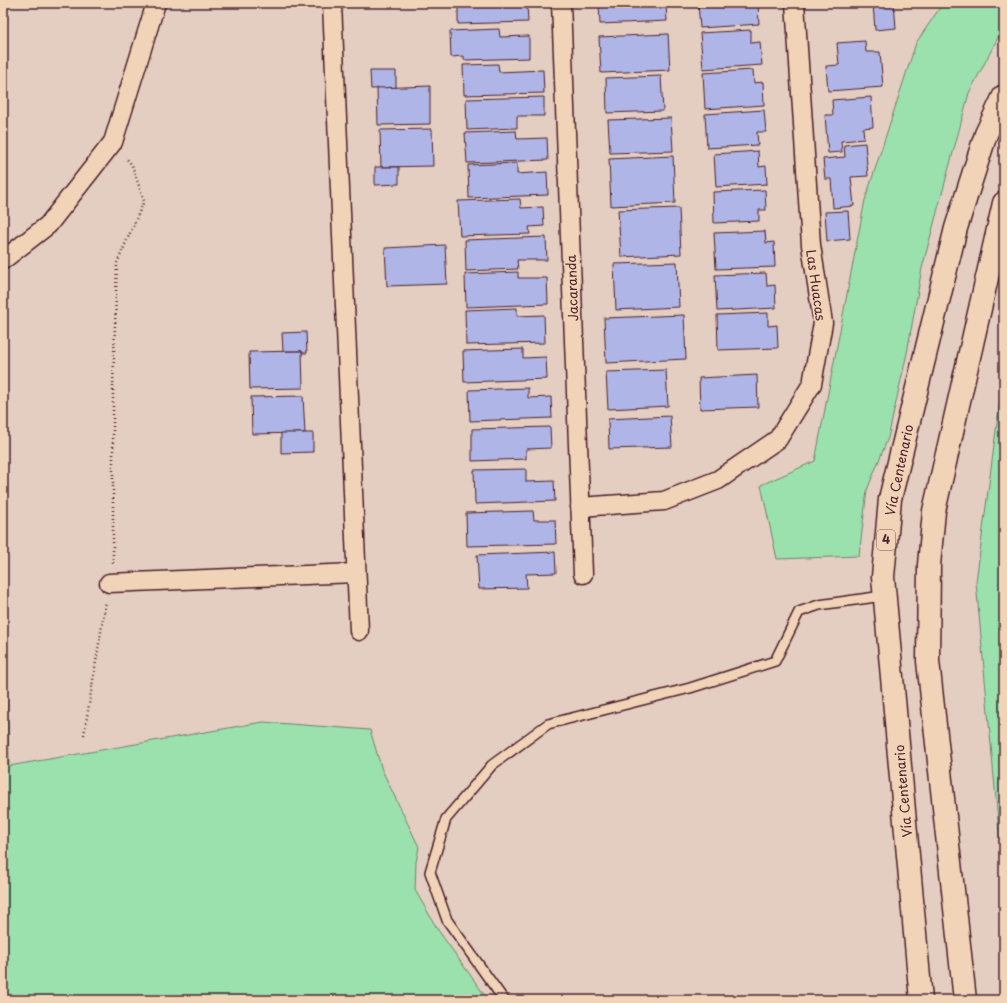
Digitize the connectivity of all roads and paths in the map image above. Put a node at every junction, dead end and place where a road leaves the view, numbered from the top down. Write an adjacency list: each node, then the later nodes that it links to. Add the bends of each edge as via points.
1 (156, 3): 6 (street)
2 (332, 3): 10 (street)
3 (562, 3): 9 (street, Jacaranda)
4 (795, 3): 9 (street, Las Huacas, via 810,245 823,323 812,384 778,439 718,480 664,501)
5 (1004, 96): 13 (highway, Vía Centenario / 4, via 986,134 956,228 900,455 890,499 882,577)
6 (113, 142): 8 (street, via 48,225); 12 (path, via 132,165 144,202 117,263 113,387 113,563)
7 (1004, 203): 18 (highway, via 934,511 929,564 928,660)
8 (3, 260)
9 (580, 507): 11 (street, Jacaranda)
10 (356, 573): 12 (street); 14 (street)
11 (583, 574)
12 (109, 583): 15 (path)
13 (884, 596): 16 (lane, via 819,605 799,612 774,661 690,688 548,724 492,765 446,819 430,872 447,920); 17 (highway, Vía Centenario / 4)
14 (359, 631)
15 (84, 735)
16 (504, 1000)
17 (922, 1000)
18 (965, 1000)

